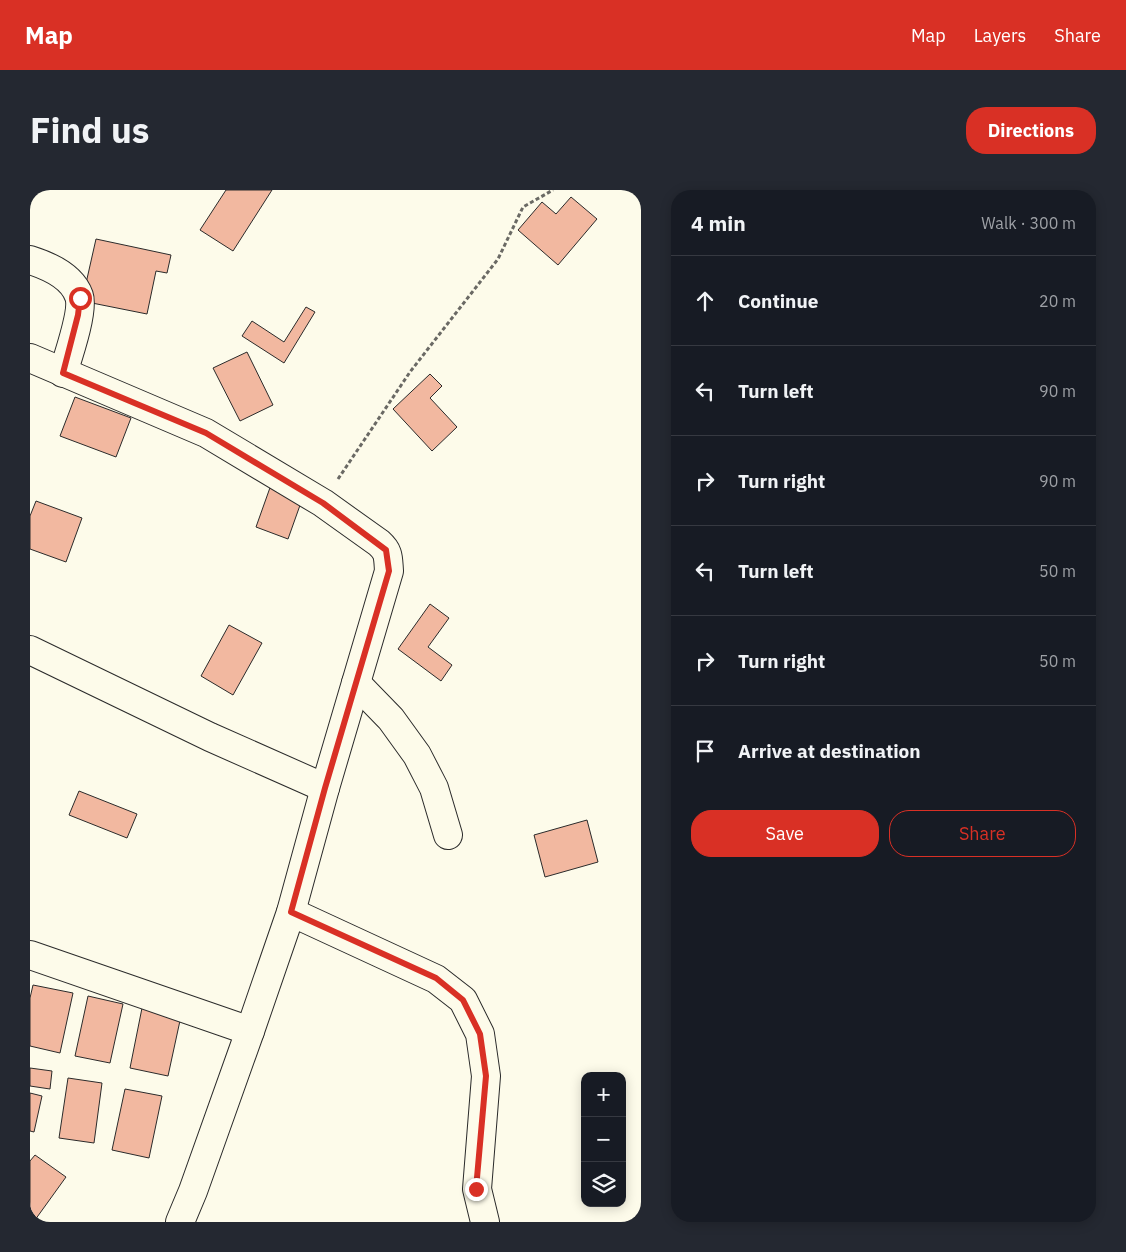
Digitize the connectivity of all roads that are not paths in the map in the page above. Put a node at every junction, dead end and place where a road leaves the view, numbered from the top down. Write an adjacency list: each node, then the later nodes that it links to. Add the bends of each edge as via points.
1 (30, 260): 3 (street, via 62,275 80,298)
2 (30, 358): 3 (street)
3 (63, 373): 5 (street, via 206,433 323,503 386,550 389,571)
4 (30, 650): 6 (street, via 210,737)
5 (356, 683): 6 (street); 7 (street, via 391,718 417,755 434,788)
6 (325, 788): 8 (street)
7 (448, 835)
8 (291, 912): 10 (street); 12 (street, via 436,978 463,1000 480,1034 486,1076 476,1189)
9 (30, 955): 10 (street)
10 (250, 1031): 11 (street)
11 (180, 1222)
12 (485, 1222)

